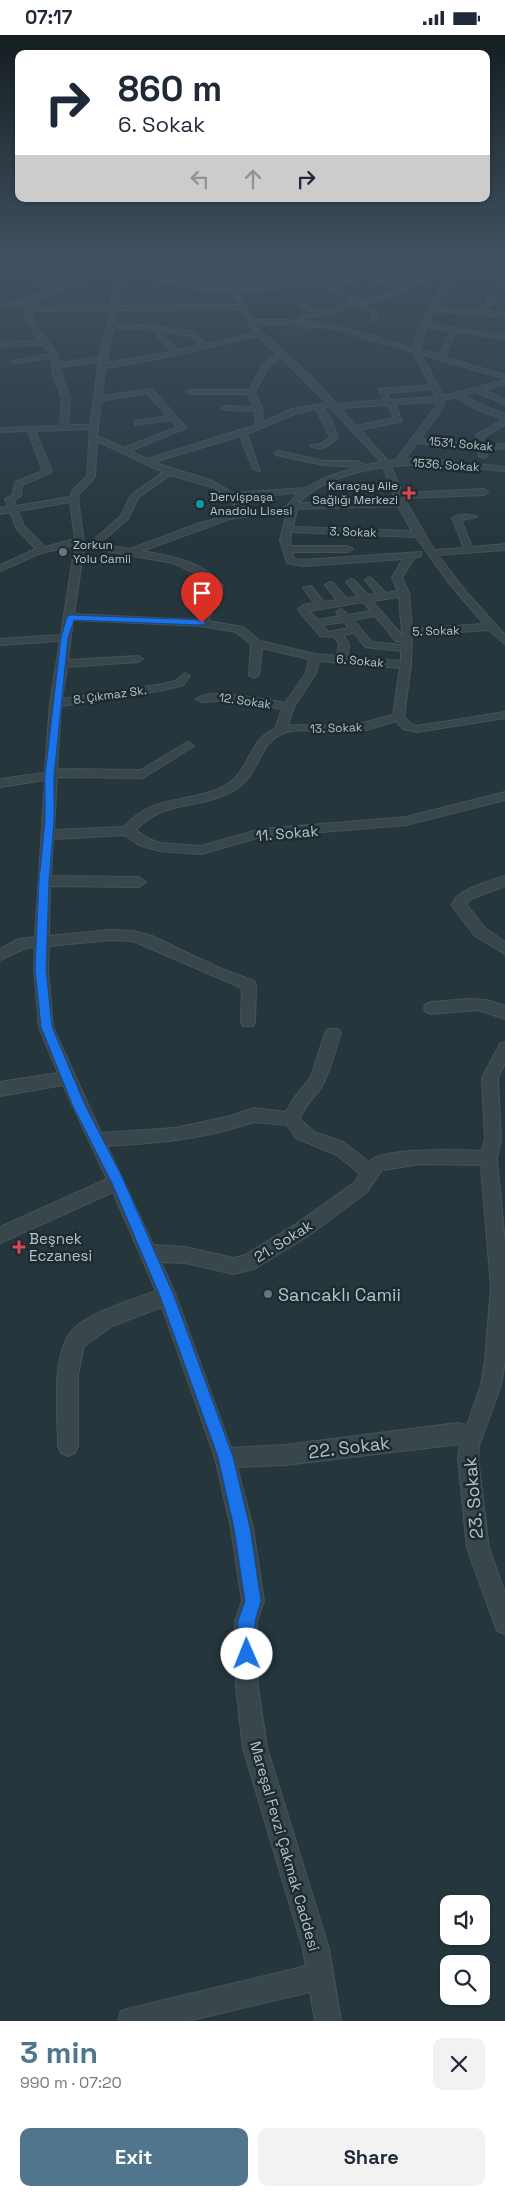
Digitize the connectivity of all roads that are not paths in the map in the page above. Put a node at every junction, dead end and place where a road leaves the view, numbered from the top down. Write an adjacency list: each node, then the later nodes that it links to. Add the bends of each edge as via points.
1 (105, 354): 10 (street)
2 (172, 354): 10 (street, via 145,363)
3 (282, 354): 17 (street, via 270,359 262,368); 23 (street)
4 (417, 354): 14 (street)
5 (427, 354): 8 (street)
6 (443, 354): 8 (street)
7 (54, 355): 9 (street); 11 (street)
8 (441, 358): 12 (street)
9 (15, 361)
10 (103, 362): 11 (street); 19 (street)
11 (56, 365): 33 (street, via 66,399)
12 (505, 377)
13 (505, 382): 15 (street)
14 (434, 387): 20 (street); 21 (street, via 381,391)
15 (478, 390): 18 (street); 22 (street)
16 (191, 392): 17 (street)
17 (251, 392): 26 (street)
18 (459, 396): 20 (street); 28 (street)
19 (98, 399): 27 (street, via 149,391); 36 (street)
20 (441, 399): 21 (street); 38 (street, via 436,414)
21 (390, 402): 23 (street); 32 (street, via 398,420)
22 (505, 402)
23 (332, 405): 24 (street); 32 (street)
24 (318, 406): 31 (street, via 295,411); 39 (street, via 334,437 325,445)
25 (226, 408): 26 (street)
26 (258, 409): 31 (street)
27 (172, 417): 30 (street); 42 (street, via 182,428)
28 (505, 417)
29 (505, 421): 41 (street, via 479,437)
30 (138, 423)
31 (260, 427): 37 (street)
32 (356, 428): 46 (street)
33 (64, 429): 35 (street); 36 (street)
34 (0, 430): 35 (street)
35 (31, 430): 58 (street, via 48,472 18,484 17,495 10,499)
36 (94, 432): 42 (street); 55 (street, via 91,477)
37 (243, 433): 44 (street); 48 (street)
38 (417, 441): 41 (street, 1531. Sokak); 45 (street)
39 (314, 446)
40 (505, 446): 41 (street, 1531. Sokak)
41 (482, 448): 47 (street)
42 (125, 450): 44 (street)
43 (279, 453): 49 (street, via 324,463 357,463)
44 (148, 461): 51 (street)
45 (400, 462): 46 (street, 1536. Sokak); 47 (street, 1536. Sokak)
46 (388, 465): 49 (street, 1536. Sokak); 56 (street)
47 (485, 467): 50 (street, 1536. Sokak)
48 (257, 469)
49 (367, 469): 52 (street, 1536. Sokak, via 332,478)
50 (505, 469)
51 (169, 472): 54 (street, via 218,486); 64 (street, via 134,497 124,517)
52 (305, 490): 54 (street); 57 (street)
53 (484, 492): 56 (street)
54 (230, 496): 60 (street)
55 (74, 499): 58 (street); 64 (street, Mareşal Fevzi Çakmak Caddesi)
56 (400, 500): 57 (street); 63 (street)
57 (293, 506): 60 (street, via 286,511); 62 (street)
58 (12, 509): 59 (street); 66 (street, via 20,527)
59 (0, 511)
60 (249, 514): 71 (street, via 200,525)
61 (473, 517): 70 (street, via 456,518)
62 (287, 529): 63 (street, 3. Sokak); 67 (street)
63 (418, 534): 69 (street)
64 (84, 544): 66 (street); 71 (street); 84 (street, Mareşal Fevzi Çakmak Caddesi, via 76,560)
65 (505, 547): 70 (street)
66 (42, 549): 73 (street)
67 (289, 549): 68 (street); 72 (street, via 290,561 303,563)
68 (348, 549)
69 (429, 550): 70 (street); 72 (street); 88 (street)
70 (470, 550)
71 (127, 553): 86 (street, via 185,563 209,575 218,586)
72 (410, 556): 78 (street, via 397,579)
73 (0, 568)
74 (370, 580): 79 (street)
75 (351, 582): 80 (street)
76 (330, 585): 81 (street)
77 (308, 588): 82 (street)
78 (404, 593): 79 (street); 92 (street)
79 (384, 596): 80 (street)
80 (365, 599): 81 (street); 83 (street)
81 (339, 602): 82 (street); 85 (street)
82 (321, 605): 87 (street, via 303,610 311,621)
83 (377, 613): 85 (street); 92 (street, via 400,639)
84 (70, 617): 86 (street, 6. Sokak); 91 (street, Mareşal Fevzi Çakmak Caddesi)
85 (346, 618): 87 (street); 89 (street)
86 (202, 623): 95 (street, 6. Sokak, via 239,629)
87 (317, 623): 90 (street, via 324,634)
88 (492, 627): 92 (street, 5. Sokak); 93 (street)
89 (356, 630): 90 (street); 96 (street)
90 (337, 634): 99 (street, via 344,644)
91 (64, 638): 94 (street); 101 (street, Mareşal Fevzi Çakmak Caddesi)
92 (406, 640): 96 (street); 102 (street, 5. Sokak)
93 (505, 641)
94 (0, 642)
95 (256, 643): 97 (street, 6. Sokak); 104 (street)
96 (369, 645): 100 (street)
97 (315, 657): 99 (street, 6. Sokak); 103 (street, 6. Sokak)
98 (138, 659): 101 (street)
99 (342, 660): 100 (street, 6. Sokak)
100 (367, 662): 102 (street, 6. Sokak)
101 (61, 664): 107 (street, Mareşal Fevzi Çakmak Caddesi)
102 (406, 665): 109 (street, 5. Sokak)
103 (311, 673): 108 (street, 12. Sokak)
104 (254, 675)
105 (185, 676): 107 (street, 8. Çıkmaz Sk., via 179,683 164,687)
106 (202, 699): 108 (street, 12. Sokak, via 230,697)
107 (56, 703): 113 (street, Mareşal Fevzi Çakmak Caddesi)
108 (288, 707): 111 (street, 12. Sokak)
109 (398, 717): 110 (street, via 407,727 417,729); 111 (street, 13. Sokak, via 358,729 291,728)
110 (504, 717)
111 (280, 731): 116 (street, via 269,734 253,754 241,781 234,786 204,799 145,813)
112 (188, 746): 113 (street, via 143,774)
113 (50, 774): 114 (street); 117 (street, Mareşal Fevzi Çakmak Caddesi)
114 (0, 783)
115 (505, 796): 116 (street, 11. Sokak, via 423,818 334,829 261,833 201,850 158,847)
116 (128, 831): 117 (street)
117 (48, 835): 118 (street, Mareşal Fevzi Çakmak Caddesi)
118 (44, 881): 120 (street); 121 (street, Mareşal Fevzi Çakmak Caddesi)
119 (505, 881): 122 (street, via 458,902 480,932)
120 (139, 882)
121 (42, 941): 123 (street, via 24,943); 126 (street, via 110,935 140,937 248,985); 129 (street, Mareşal Fevzi Çakmak Caddesi, via 46,1027)
122 (505, 949)
123 (0, 955)
124 (431, 1008): 125 (street, via 481,1004 492,1005)
125 (505, 1013)
126 (248, 1022)
127 (333, 1033): 131 (street, via 317,1081)
128 (505, 1048): 132 (street, 23. Sokak, via 490,1078)
129 (69, 1078): 130 (street); 133 (street, Mareşal Fevzi Çakmak Caddesi)
130 (0, 1089)
131 (294, 1112): 133 (street, via 254,1115 175,1135); 135 (street, via 300,1131 312,1139 342,1149)
132 (499, 1139): 134 (street, 23. Sokak)
133 (95, 1140): 136 (street, Mareşal Fevzi Çakmak Caddesi)
134 (489, 1158): 135 (street, 21. Sokak, via 421,1157 377,1163); 140 (street, 23. Sokak, via 500,1287)
135 (370, 1172): 138 (street, 21. Sokak, via 361,1187 341,1203 248,1263 234,1266 185,1255)
136 (117, 1181): 137 (street); 138 (street, Mareşal Fevzi Çakmak Caddesi)
137 (0, 1235)
138 (149, 1253): 139 (street, Mareşal Fevzi Çakmak Caddesi)
139 (167, 1296): 142 (street, via 96,1325 77,1338 69,1356); 143 (street, Mareşal Fevzi Çakmak Caddesi)
140 (500, 1362): 141 (street, 23. Sokak)
141 (472, 1435): 143 (street, 22. Sokak, via 457,1433 285,1455); 144 (street, 23. Sokak, via 468,1459 478,1548)
142 (68, 1446)
143 (225, 1457): 145 (street, Mareşal Fevzi Çakmak Caddesi, via 242,1528 253,1601 246,1621 247,1687 255,1748 316,1949)
144 (505, 1623)
145 (321, 1977): 146 (street); 147 (street, Mareşal Fevzi Çakmak Caddesi)
146 (131, 2021)
147 (328, 2021)

